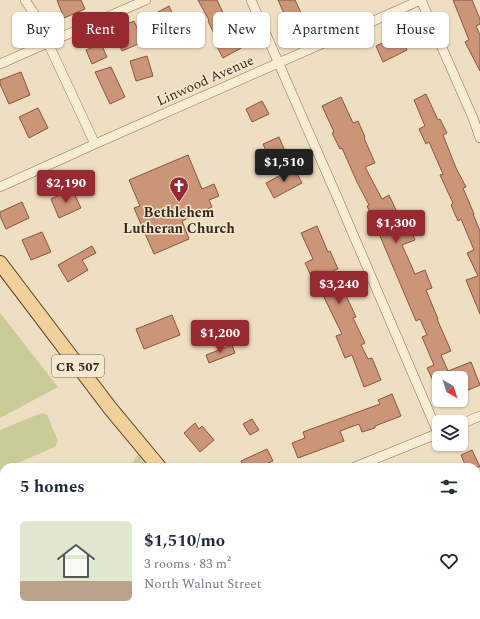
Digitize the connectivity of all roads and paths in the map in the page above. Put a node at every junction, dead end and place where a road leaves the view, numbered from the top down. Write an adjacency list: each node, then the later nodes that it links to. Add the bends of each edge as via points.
1 (26, 0): 5 (street)
2 (146, 0): 6 (street)
3 (251, 0): 9 (street)
4 (421, 0): 9 (street, Linwood Avenue); 11 (street)
5 (33, 12)
6 (64, 36)
7 (37, 48): 10 (street)
8 (50, 48): 12 (street)
9 (278, 63): 12 (street, Linwood Avenue); 16 (street)
10 (0, 64)
11 (480, 138)
12 (95, 144): 13 (street, Linwood Avenue)
13 (0, 187)
14 (0, 263): 19 (main road, CR 507, via 110,408)
15 (480, 416): 17 (street)
16 (432, 419)
17 (468, 421)
18 (432, 435): 20 (street)
19 (156, 463)
20 (365, 463)

